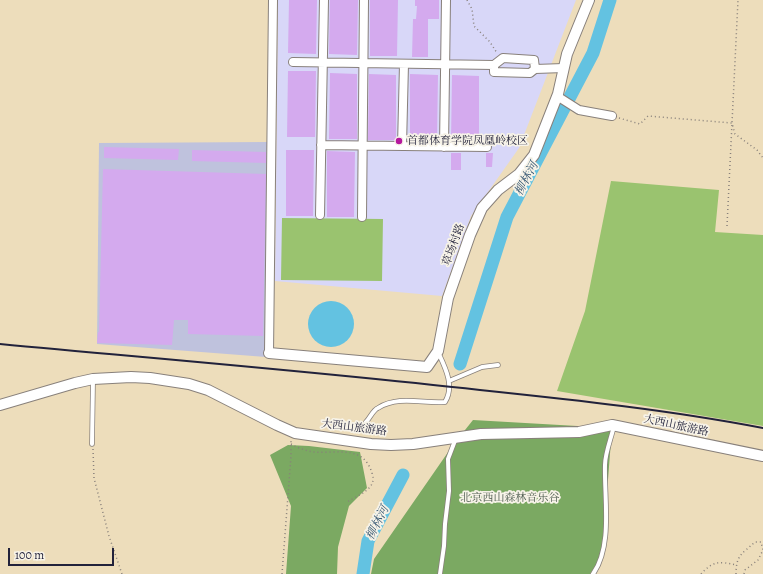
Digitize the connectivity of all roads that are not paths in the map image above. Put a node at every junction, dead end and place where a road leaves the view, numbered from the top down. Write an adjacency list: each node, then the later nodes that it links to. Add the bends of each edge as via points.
1 (273, 0): 24 (street)
2 (324, 0): 7 (street)
3 (364, 0): 8 (street)
4 (446, 0): 10 (street)
5 (589, 0): 12 (street, 草场村路, via 567,54)
6 (293, 62): 7 (street)
7 (323, 62): 8 (street); 16 (street)
8 (364, 63): 9 (street); 17 (street)
9 (404, 64): 10 (street); 18 (street)
10 (445, 64): 11 (street); 19 (street)
11 (494, 65): 13 (street, via 494,72 530,73); 13 (street, via 503,58 534,60)
12 (564, 68): 13 (street); 14 (street, 草场村路)
13 (535, 69)
14 (559, 98): 15 (street, via 579,110); 23 (street, 草场村路, via 534,155 519,174 498,190 482,208 448,298)
15 (612, 116)
16 (322, 145): 17 (street); 21 (street)
17 (363, 146): 18 (street); 22 (street)
18 (402, 146): 19 (street)
19 (444, 147): 20 (street)
20 (487, 147)
21 (320, 215)
22 (362, 216)
23 (438, 351): 24 (street, 草场村路, via 427,367); 27 (lane)
24 (269, 353)
25 (498, 365): 27 (lane)
26 (93, 379): 28 (street, 大西山旅游路); 31 (street, 大西山旅游路, via 131,377 189,384 208,390 278,426 311,435 392,445); 32 (lane)
27 (449, 380): 29 (lane, via 449,396 445,402 394,401 377,408)
28 (0, 405)
29 (366, 422)
30 (614, 426): 31 (street, 大西山旅游路, via 579,432 481,434); 33 (street, 大西山旅游路); 35 (lane, via 605,464 606,530 602,554)
31 (456, 438): 34 (lane, via 448,459 449,491)
32 (92, 444)
33 (763, 456)
34 (440, 574)
35 (593, 574)

